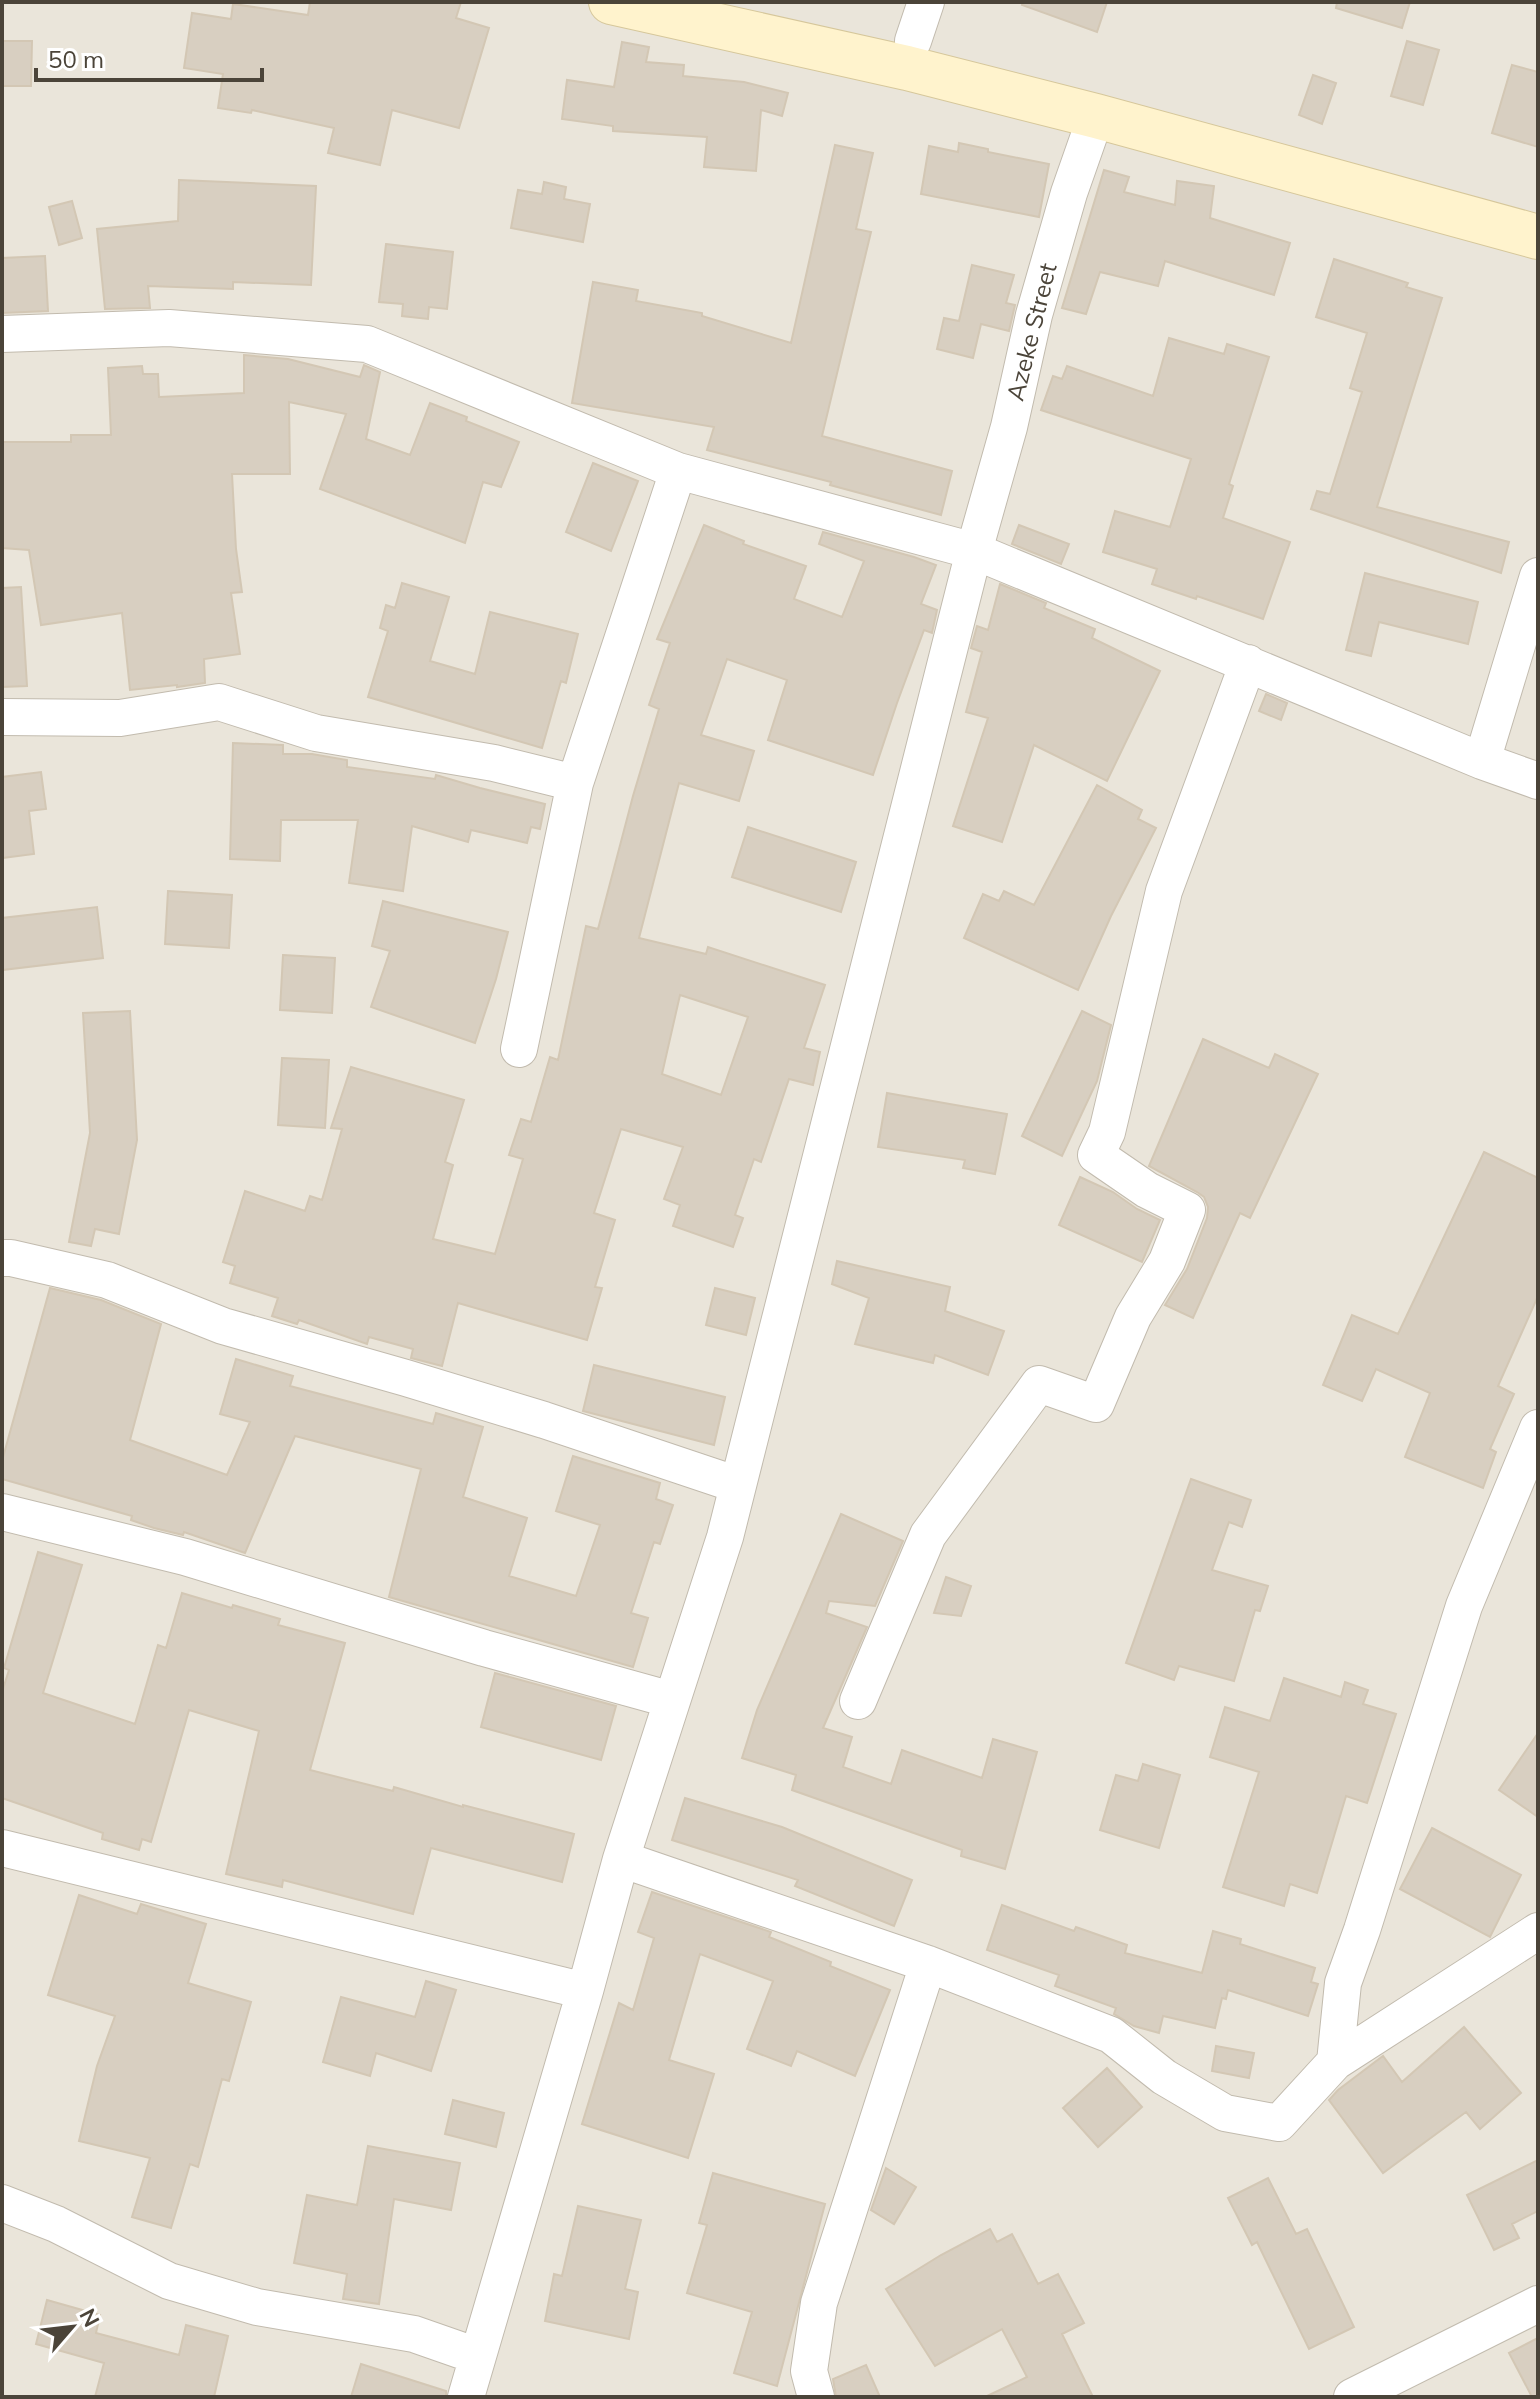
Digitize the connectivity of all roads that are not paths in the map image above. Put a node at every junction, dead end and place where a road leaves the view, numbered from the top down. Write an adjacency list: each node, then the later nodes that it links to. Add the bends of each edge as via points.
1 (611, 2): 4 (main road)
2 (738, 2): 3 (main road)
3 (920, 21): 5 (main road)
4 (1096, 116): 6 (main road); 9 (street, Azeke Street, via 1034,315)
5 (1538, 209)
6 (1538, 237)
7 (2, 334): 8 (street, via 169,328 367,344)
8 (678, 471): 9 (street); 15 (street)
9 (974, 551): 11 (street); 19 (street, Azeke Street)
10 (1538, 576): 13 (street)
11 (1248, 663): 13 (street); 22 (street, via 1164,891 1107,1132 1096,1155 1187,1210 1096,1404 1039,1384 928,1535)
12 (2, 717): 15 (street, via 120,718 219,702 316,733 494,763)
13 (1482, 761): 14 (street)
14 (1538, 781)
15 (575, 783): 16 (street)
16 (519, 1049)
17 (2, 1258): 19 (street, via 107,1280 223,1326 517,1412)
18 (1538, 1428): 28 (street, via 1464,1606 1343,1983)
19 (738, 1485): 21 (street, Azeke Street)
20 (2, 1512): 21 (street, via 185,1557)
21 (672, 1700): 24 (street, Azeke Street)
22 (858, 1701)
23 (2, 1848): 27 (street)
24 (621, 1859): 26 (street); 27 (street, Azeke Street)
25 (1538, 1931): 28 (street)
26 (928, 1964): 28 (street, via 1111,2035 1164,2077 1225,2113 1279,2123); 33 (street, via 819,2303 809,2371)
27 (585, 1991): 31 (street, Azeke Street)
28 (1335, 2062)
29 (2, 2203): 31 (street, via 169,2281 257,2307 414,2334)
30 (1538, 2304): 34 (street)
31 (477, 2356): 32 (street, Azeke Street)
32 (466, 2397)
33 (816, 2397)
34 (1352, 2397)

